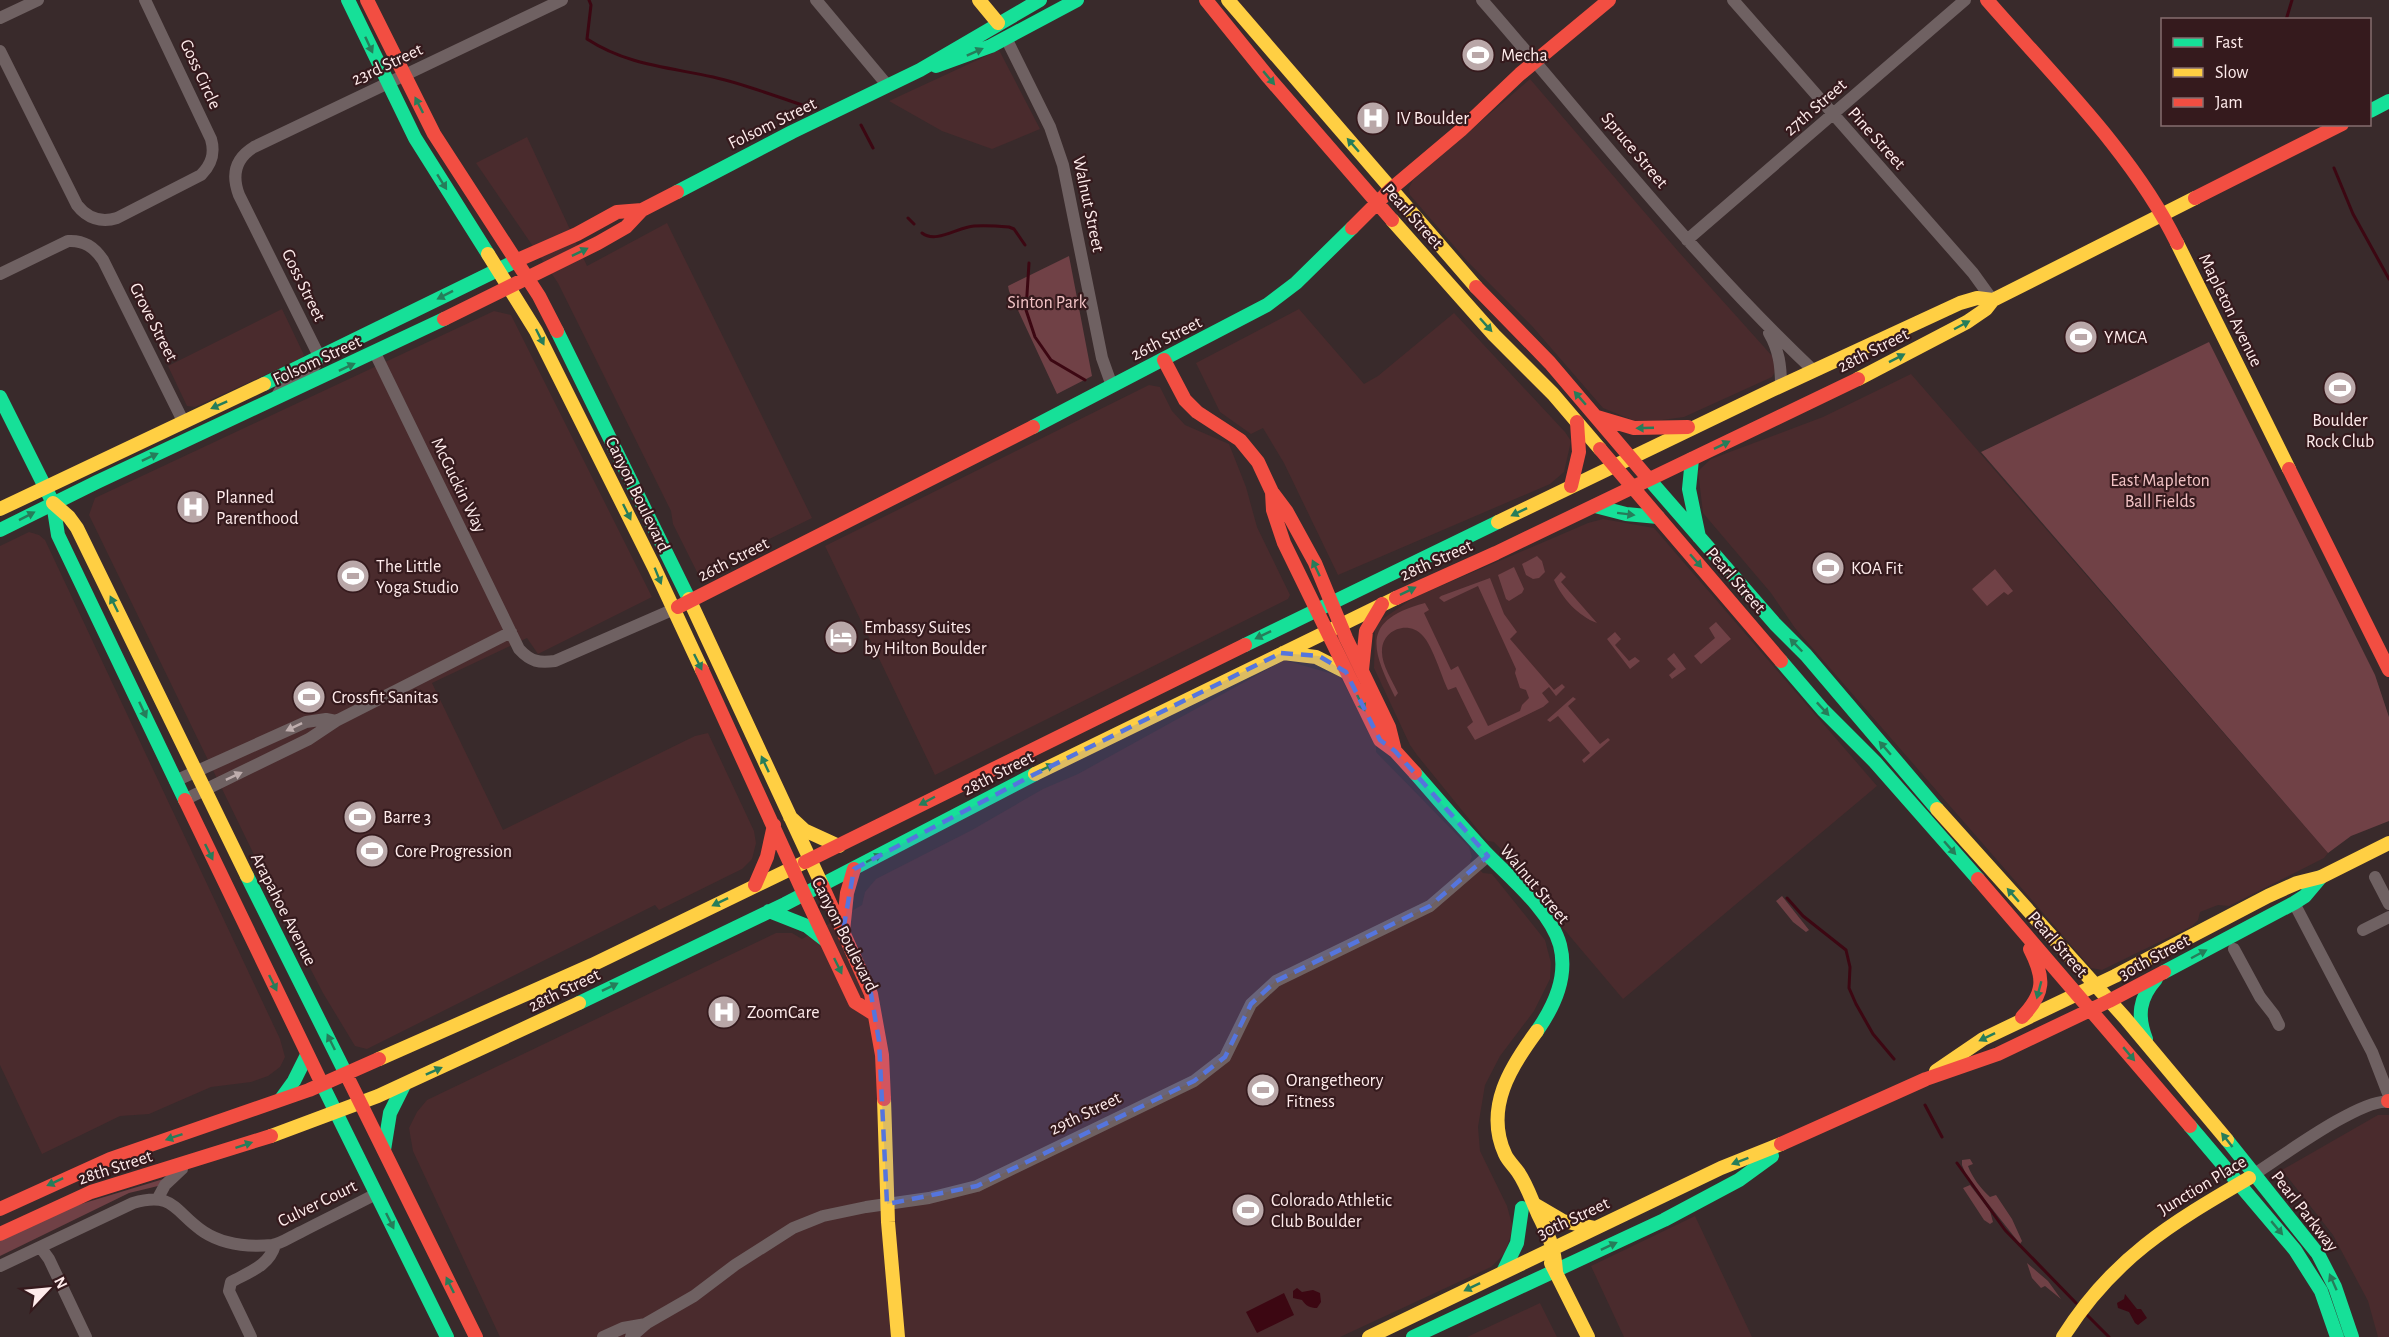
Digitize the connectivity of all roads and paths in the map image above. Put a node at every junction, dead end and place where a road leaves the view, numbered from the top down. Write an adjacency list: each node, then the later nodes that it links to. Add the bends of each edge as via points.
1 (38, 0): 17 (street)
2 (145, 0): 21 (street, Goss Circle, via 211,139 213,153 201,175 107,221 81,211 73,199)
3 (348, 0): 25 (main road, Canyon Boulevard, one-way to 25)
4 (367, 0): 24 (main road, Canyon Boulevard)
5 (562, 0): 24 (street, 23rd Street)
6 (816, 0): 26 (street)
7 (979, 0): 18 (main road)
8 (1040, 0): 18 (main road, Folsom Street)
9 (1077, 0): 19 (main road, Folsom Street)
10 (1206, 0): 20 (main road, Pearl Street)
11 (1228, 0): 27 (main road, Pearl Street)
12 (1482, 0): 22 (street, Spruce Street)
13 (1609, 0): 22 (main road, 26th Street)
14 (1733, 0): 30 (street, Pine Street)
15 (1965, 0): 30 (street, 27th Street)
16 (1987, 0): 36 (main road, Mapleton Avenue, via 2110,141)
17 (0, 18)
18 (998, 23): 23 (main road, Folsom Street)
19 (1006, 38): 23 (main road, Folsom Street, one-way to 19, via 955,61); 51 (street, Walnut Street, via 1064,165 1102,358)
20 (1246, 48): 27 (main road, via 1265,52 1292,82); 34 (main road, Pearl Street, one-way to 34)
21 (0, 51)
22 (1535, 62): 33 (main road, 26th Street); 37 (street, Spruce Street)
23 (920, 70): 26 (main road, Folsom Street)
24 (405, 76): 25 (street, 23rd Street); 39 (main road, Canyon Boulevard, one-way to 24, via 434,134)
25 (387, 84): 32 (street, 23rd Street, via 245,152); 40 (main road, Canyon Boulevard, one-way to 40)
26 (888, 86): 35 (main road, Folsom Street)
27 (1308, 93): 33 (main road, Pearl Street, one-way to 27)
28 (2389, 101): 29 (main road)
29 (2371, 110)
30 (1833, 116): 37 (street, 27th Street); 44 (street, Pine Street)
31 (2338, 126): 36 (main road, 28th Street)
32 (236, 169): 48 (street, Goss Street, via 239,195)
33 (1391, 189): 34 (main road, 26th Street); 45 (main road, Pearl Street)
34 (1377, 203): 38 (main road, Pearl Street); 49 (main road, 26th Street, via 1276,299)
35 (642, 210): 39 (main road, Folsom Street, via 617,212); 42 (main road, Folsom Street, one-way to 35, via 626,227)
36 (2163, 214): 44 (main road, 28th Street); 83 (main road, Mapleton Avenue)
37 (1687, 240): 46 (street, Spruce Street)
38 (1429, 261): 45 (main road, via 1459,282 1499,321); 57 (main road, Pearl Street, one-way to 57)
39 (517, 262): 40 (main road, Folsom Street); 42 (main road, Canyon Boulevard)
40 (498, 270): 43 (main road, Canyon Boulevard); 48 (main road, Folsom Street, one-way to 48)
41 (0, 274): 56 (street, Grove Street, via 65,242 86,243 103,260)
42 (528, 278): 43 (main road, Folsom Street); 73 (main road, Canyon Boulevard)
43 (510, 287): 47 (main road, Folsom Street); 76 (main road, Canyon Boulevard, one-way to 76, via 546,350)
44 (1993, 300): 50 (main road, 28th Street, via 1977,298 1960,303); 60 (main road, 28th Street, one-way to 44, via 1967,322)
45 (1510, 321): 55 (main road, Pearl Street, one-way to 45)
46 (1762, 322): 50 (street, Spruce Street); 52 (street, Spruce Street, via 1778,353)
47 (375, 353): 54 (main road, Folsom Street, one-way to 47); 80 (street, McGuckin Way)
48 (320, 358): 54 (street, via 311,371 283,386); 56 (main road, Folsom Street, one-way to 56)
49 (1164, 360): 51 (main road, 26th Street); 66 (main road, Walnut Street, via 1185,400 1250,451)
50 (1814, 371): 52 (main road, 28th Street)
51 (1112, 386): 73 (main road, 26th Street)
52 (1781, 386): 58 (main road, 28th Street)
53 (0, 397): 64 (main road, Arapahoe Avenue)
54 (275, 399): 67 (main road, Folsom Street, one-way to 54)
55 (1597, 417): 58 (main road, one-way to 55, via 1638,428); 59 (main road, Pearl Street)
56 (183, 421): 64 (main road, Folsom Street)
57 (1577, 422): 61 (main road, Pearl Street); 63 (main road, via 1579,452)
58 (1694, 428): 59 (main road, 28th Street)
59 (1632, 458): 61 (main road, 28th Street); 62 (main road, Pearl Street)
60 (1692, 459): 62 (main road, 28th Street); 72 (main road, via 1688,492)
61 (1615, 466): 63 (main road, 28th Street); 65 (main road, Pearl Street)
62 (1651, 479): 65 (main road, 28th Street); 72 (main road, Pearl Street)
63 (1571, 486): 74 (main road, 28th Street, one-way to 74)
64 (46, 487): 67 (main road, Arapahoe Avenue); 69 (main road, Folsom Street)
65 (1633, 488): 68 (main road, 28th Street); 70 (main road, Pearl Street)
66 (1272, 492): 74 (main road, Walnut Street, one-way to 66, via 1300,534); 77 (main road, Walnut Street, via 1278,528)
67 (53, 503): 71 (main road, Folsom Street, one-way to 67); 87 (main road, Arapahoe Avenue, one-way to 67, via 77,528); 88 (main road, Arapahoe Avenue, one-way to 88, via 58,535)
68 (1595, 506): 70 (main road, one-way to 70, via 1644,518); 75 (main road, 28th Street, one-way to 68)
69 (0, 509)
70 (1658, 517): 108 (main road, Pearl Street, one-way to 108, via 1822,710 1875,762)
71 (0, 530)
72 (1699, 537): 114 (main road, Pearl Street, one-way to 72)
73 (690, 601): 76 (main road, 26th Street); 91 (main road, Canyon Boulevard, one-way to 73)
74 (1331, 602): 77 (main road, 28th Street); 78 (main road, Walnut Street)
75 (1382, 604): 78 (main road, 28th Street); 82 (main road, via 1366,631)
76 (672, 609): 80 (street, McGuckin Way, via 555,661 540,663 528,659); 92 (main road, Canyon Boulevard, one-way to 92)
77 (1316, 609): 79 (main road, Walnut Street); 94 (main road, 28th Street, one-way to 94)
78 (1340, 625): 79 (main road, 28th Street); 82 (main road, Walnut Street)
79 (1326, 631): 81 (main road, 28th Street); 84 (main road, Walnut Street)
80 (511, 632): 85 (street)
81 (1281, 653): 84 (main road, via 1319,656); 98 (main road, 28th Street, one-way to 81, via 1028,777)
82 (1362, 670): 86 (main road, Walnut Street, via 1389,727)
83 (2389, 670)
84 (1346, 672): 86 (main road, Walnut Street, one-way to 86, via 1380,740)
85 (336, 721): 87 (street, one-way to 87, via 306,722); 89 (street, one-way to 85, via 309,739)
86 (1395, 751): 95 (main road, Walnut Street)
87 (196, 772): 88 (street); 89 (main road, Arapahoe Avenue)
88 (175, 781): 90 (main road, Arapahoe Avenue)
89 (204, 790): 90 (street); 123 (main road, Arapahoe Avenue, one-way to 89)
90 (184, 800): 122 (main road, Arapahoe Avenue, one-way to 122)
91 (790, 817): 94 (main road, via 804,830); 96 (main road, Canyon Boulevard)
92 (774, 825): 97 (main road, Canyon Boulevard); 101 (main road)
93 (2389, 843): 99 (main road, 30th Street)
94 (839, 846): 96 (main road, 28th Street)
95 (1488, 855): 138 (street, 29th Street, via 1430,906 1276,981 1251,1004 1225,1057 1194,1081 977,1185); 139 (main road, Walnut Street, via 1549,924 1562,955 1558,997 1513,1063 1499,1093 1500,1142 1508,1163 1518,1172)
96 (810, 860): 97 (main road, 28th Street); 102 (main road, Canyon Boulevard)
97 (792, 868): 101 (main road, 28th Street); 103 (main road, Canyon Boulevard)
98 (854, 869): 102 (main road, 28th Street); 110 (main road)
99 (2321, 877): 104 (main road, 30th Street); 114 (main road, 30th Street, via 2268,896)
100 (2375, 877): 105 (street)
101 (755, 885): 123 (main road, 28th Street, one-way to 123, via 592,966)
102 (822, 885): 103 (main road, 28th Street); 110 (main road, Canyon Boulevard)
103 (804, 894): 106 (main road, 28th Street); 111 (main road, Canyon Boulevard)
104 (2294, 903): 113 (main road, 30th Street, one-way to 104); 128 (street, via 2372,1052)
105 (2389, 904)
106 (769, 911): 111 (main road, via 807,926); 126 (main road, 28th Street, one-way to 106)
107 (2389, 917): 109 (street)
108 (2012, 919): 115 (main road, Pearl Street); 120 (main road, one-way to 120, via 2036,959 2042,981 2036,1002)
109 (2363, 930)
110 (843, 931): 118 (main road, Canyon Boulevard, via 872,994)
111 (825, 940): 118 (main road, Canyon Boulevard, one-way to 118, via 855,1002)
112 (2234, 949): 119 (street)
113 (2163, 973): 116 (main road, 30th Street); 121 (main road, via 2145,991 2139,1008)
114 (2094, 985): 115 (main road, 30th Street); 116 (main road, Pearl Street)
115 (2077, 993): 117 (main road, Pearl Street); 120 (main road, 30th Street)
116 (2109, 1000): 117 (main road, 30th Street); 121 (main road, Pearl Street)
117 (2091, 1009): 124 (main road, 30th Street, via 1998,1054); 135 (main road, Pearl Street, one-way to 135)
118 (874, 1014): 138 (main road, Canyon Boulevard, via 882,1055)
119 (2279, 1025)
120 (2010, 1027): 124 (main road, 30th Street, one-way to 124, via 1983,1038)
121 (2151, 1048): 134 (main road, Pearl Street, one-way to 121)
122 (307, 1054): 125 (main road, Arapahoe Avenue); 127 (main road)
123 (346, 1074): 125 (main road, 28th Street); 129 (main road, Arapahoe Avenue)
124 (1926, 1079): 131 (main road, 30th Street)
125 (322, 1084): 127 (main road, 28th Street); 130 (main road, Arapahoe Avenue)
126 (404, 1084): 129 (main road, 28th Street); 132 (main road, via 390,1113)
127 (281, 1100): 140 (main road, 28th Street, one-way to 140, via 87,1168)
128 (2389, 1100): 134 (street, Junction Place, via 2349,1114)
129 (361, 1102): 130 (main road, 28th Street); 132 (main road, Arapahoe Avenue)
130 (335, 1112): 133 (main road, 28th Street, one-way to 130); 136 (main road, Arapahoe Avenue)
131 (1795, 1140): 141 (main road, 30th Street, one-way to 141, via 1720,1168); 147 (main road, 30th Street, one-way to 131, via 1739,1180)
132 (384, 1150): 153 (main road, Arapahoe Avenue, one-way to 132)
133 (188, 1163): 137 (street, via 165,1185); 142 (main road, 28th Street, via 91,1192)
134 (2253, 1175): 135 (main road, Junction Place); 162 (main road, Pearl Parkway, one-way to 134, via 2335,1287 2318,1254)
135 (2239, 1183): 160 (main road, Junction Place, via 2147,1240 2088,1300); 161 (main road, Pearl Parkway, one-way to 161, via 2310,1270)
136 (376, 1194): 143 (street, Culver Court); 152 (main road, Arapahoe Avenue, one-way to 152)
137 (158, 1198): 143 (street, via 219,1239); 144 (street, via 133,1203)
138 (887, 1204): 149 (street, 29th Street, via 823,1216 793,1228 735,1264 694,1296); 156 (main road, Canyon Boulevard)
139 (1528, 1206): 141 (main road, via 1563,1221); 145 (main road, Walnut Street); 148 (main road)
140 (0, 1209)
141 (1595, 1228): 145 (main road, 30th Street)
142 (0, 1234)
143 (275, 1245): 151 (street, via 266,1262 231,1282 229,1291)
144 (41, 1248): 146 (street); 150 (street)
145 (1549, 1250): 147 (main road, Walnut Street); 148 (main road, 30th Street)
146 (0, 1266)
147 (1556, 1271): 158 (main road, 30th Street); 159 (main road, Walnut Street)
148 (1503, 1272): 157 (main road, 30th Street, one-way to 157)
149 (647, 1323): 154 (street, 29th Street); 155 (street, 29th Street)
150 (86, 1337)
151 (251, 1337)
152 (447, 1337)
153 (476, 1337)
154 (603, 1337)
155 (631, 1337)
156 (898, 1337)
157 (1369, 1337)
158 (1413, 1337)
159 (1588, 1337)
160 (2063, 1337)
161 (2337, 1337)
162 (2352, 1337)

